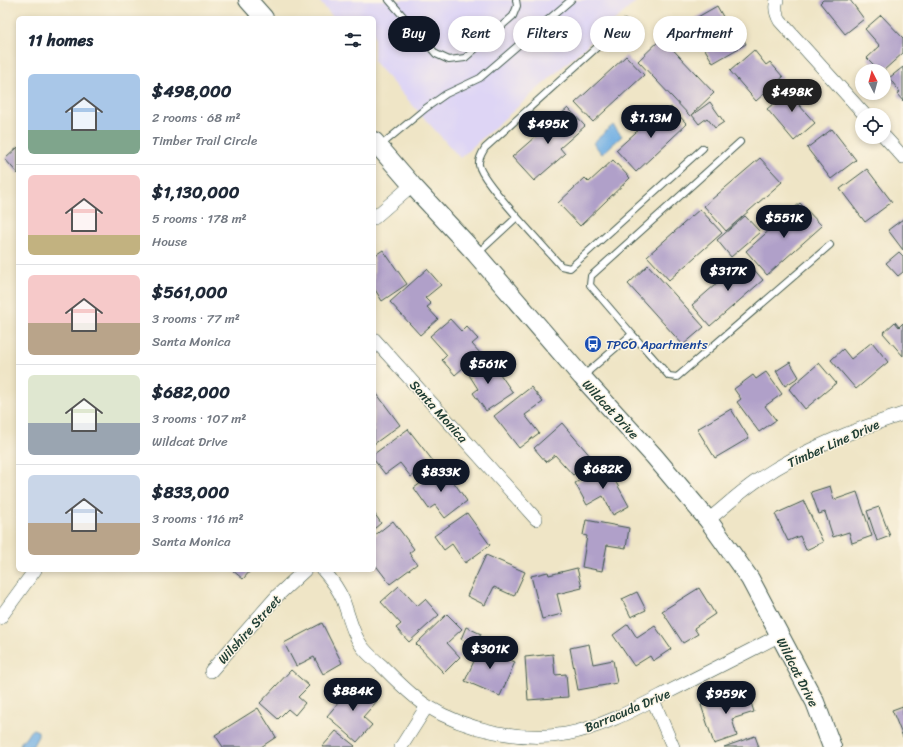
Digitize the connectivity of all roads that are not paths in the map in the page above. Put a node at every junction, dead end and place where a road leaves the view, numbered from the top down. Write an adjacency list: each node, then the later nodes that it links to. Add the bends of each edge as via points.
1 (248, 0): 6 (main road)
2 (389, 0): 3 (lane, via 436,54 449,60 465,58 513,16 517,6)
3 (516, 0)
4 (777, 0): 8 (street, via 775,14 780,21)
5 (567, 1): 10 (lane, via 480,78 446,94)
6 (262, 16)
7 (592, 52): 16 (lane, via 485,148 480,156 479,165 483,175)
8 (859, 108)
9 (740, 142): 19 (lane, via 591,276 590,285)
10 (377, 144): 14 (main road, Wildcat Drive)
11 (891, 144): 13 (street)
12 (703, 148): 16 (lane, via 570,268 561,266)
13 (903, 157)
14 (412, 185): 15 (street); 18 (main road, Wildcat Drive)
15 (376, 216)
16 (517, 217): 18 (lane)
17 (830, 245): 19 (lane, via 676,377 669,376)
18 (476, 254): 21 (main road, Wildcat Drive)
19 (632, 334): 21 (lane)
20 (376, 341): 23 (street, Santa Monica)
21 (582, 377): 24 (main road, Wildcat Drive)
22 (903, 414): 24 (street, Timber Line Drive, via 832,440 796,457 760,478)
23 (536, 519)
24 (708, 520): 29 (main road, Wildcat Drive, via 750,579)
25 (34, 572): 28 (street)
26 (302, 572): 30 (street, Wilshire Street, via 278,595)
27 (325, 572): 32 (street, Barracuda Drive, via 334,582 364,649 397,682)
28 (0, 618)
29 (780, 635): 31 (street, Barracuda Drive); 35 (main road, Wildcat Drive, via 815,702)
30 (211, 671)
31 (653, 700): 32 (street, Barracuda Drive, via 597,726 566,734 539,737 494,732 470,726); 34 (street)
32 (427, 706): 33 (street)
33 (401, 747)
34 (673, 747)
35 (832, 747)

